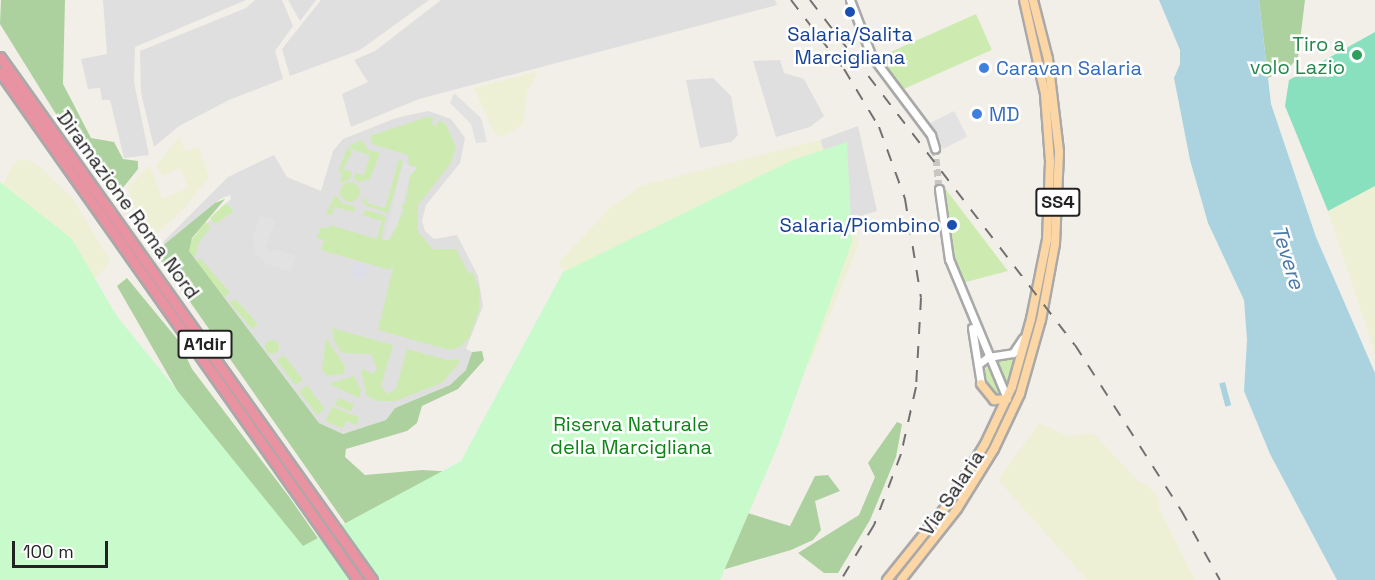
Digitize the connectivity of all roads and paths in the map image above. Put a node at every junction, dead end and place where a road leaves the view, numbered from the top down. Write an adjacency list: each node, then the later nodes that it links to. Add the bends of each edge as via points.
1 (850, 0): 7 (street, via 875,61 929,132)
2 (1024, 0): 10 (main road, SS4, via 1045,94 1050,161 1047,240)
3 (1033, 0): 14 (main road, SS4, via 1054,99 1059,188 1055,244 1041,320)
4 (0, 57): 6 (highway, Diramazione Roma Nord / A1dir)
5 (0, 72): 6 (highway, Diramazione Roma Nord / A1dir)
6 (31, 108): 15 (highway, Diramazione Roma Nord / A1dir); 16 (highway, Diramazione Roma Nord / A1dir)
7 (935, 148)
8 (939, 189): 9 (street, via 945,246)
9 (970, 316): 11 (street); 12 (street)
10 (1032, 319): 11 (street, via 1014,352); 14 (main road, SS4)
11 (988, 357): 12 (street); 14 (street)
12 (980, 363): 13 (street)
13 (981, 384): 14 (main road, via 994,400)
14 (1012, 400): 17 (main road, Via Salaria / SS4, via 948,504); 18 (main road, Via Salaria / SS4, via 965,497)
15 (358, 580)
16 (372, 580)
17 (887, 580)
18 (901, 580)

